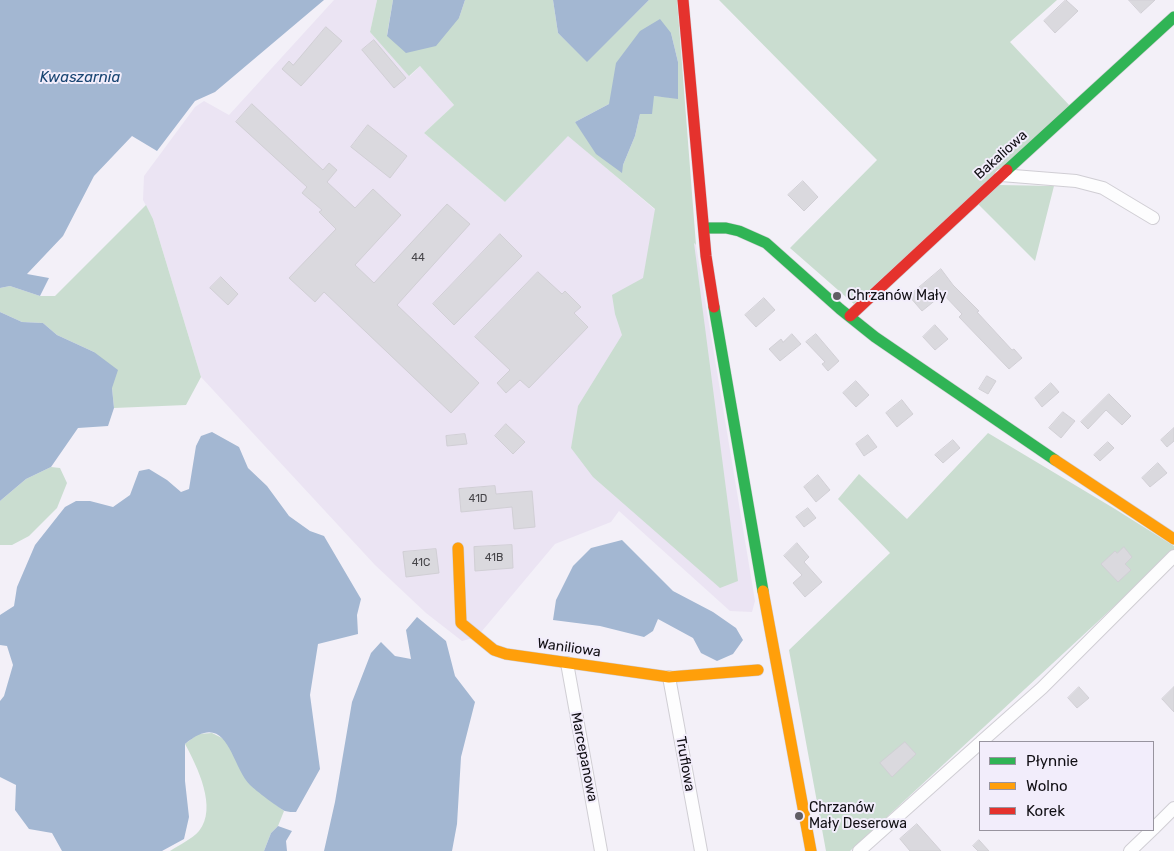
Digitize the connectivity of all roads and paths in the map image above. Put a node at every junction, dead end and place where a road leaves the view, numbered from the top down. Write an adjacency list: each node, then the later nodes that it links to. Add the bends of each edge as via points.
1 (683, 0): 5 (street)
2 (1174, 17): 3 (street, Bakaliowa)
3 (1001, 175): 4 (street, via 1076,180 1103,188); 6 (street, Bakaliowa)
4 (1154, 218)
5 (705, 228): 6 (street, via 725,227 761,240); 20 (street, via 706,256 720,344)
6 (850, 316): 7 (street, via 951,390)
7 (1174, 538)
8 (458, 548): 10 (street, Waniliowa, via 461,623 494,650)
9 (1174, 556): 13 (street, via 1042,688)
10 (567, 663): 12 (street, Waniliowa); 18 (street, Marcepanowa)
11 (758, 670): 12 (street, Waniliowa)
12 (669, 677): 19 (street, Truflowa)
13 (982, 741)
14 (979, 744): 21 (street)
15 (1174, 808): 16 (street)
16 (1154, 827)
17 (1150, 831): 22 (street)
18 (602, 851)
19 (701, 851)
20 (811, 851)
21 (859, 851)
22 (1130, 851)

